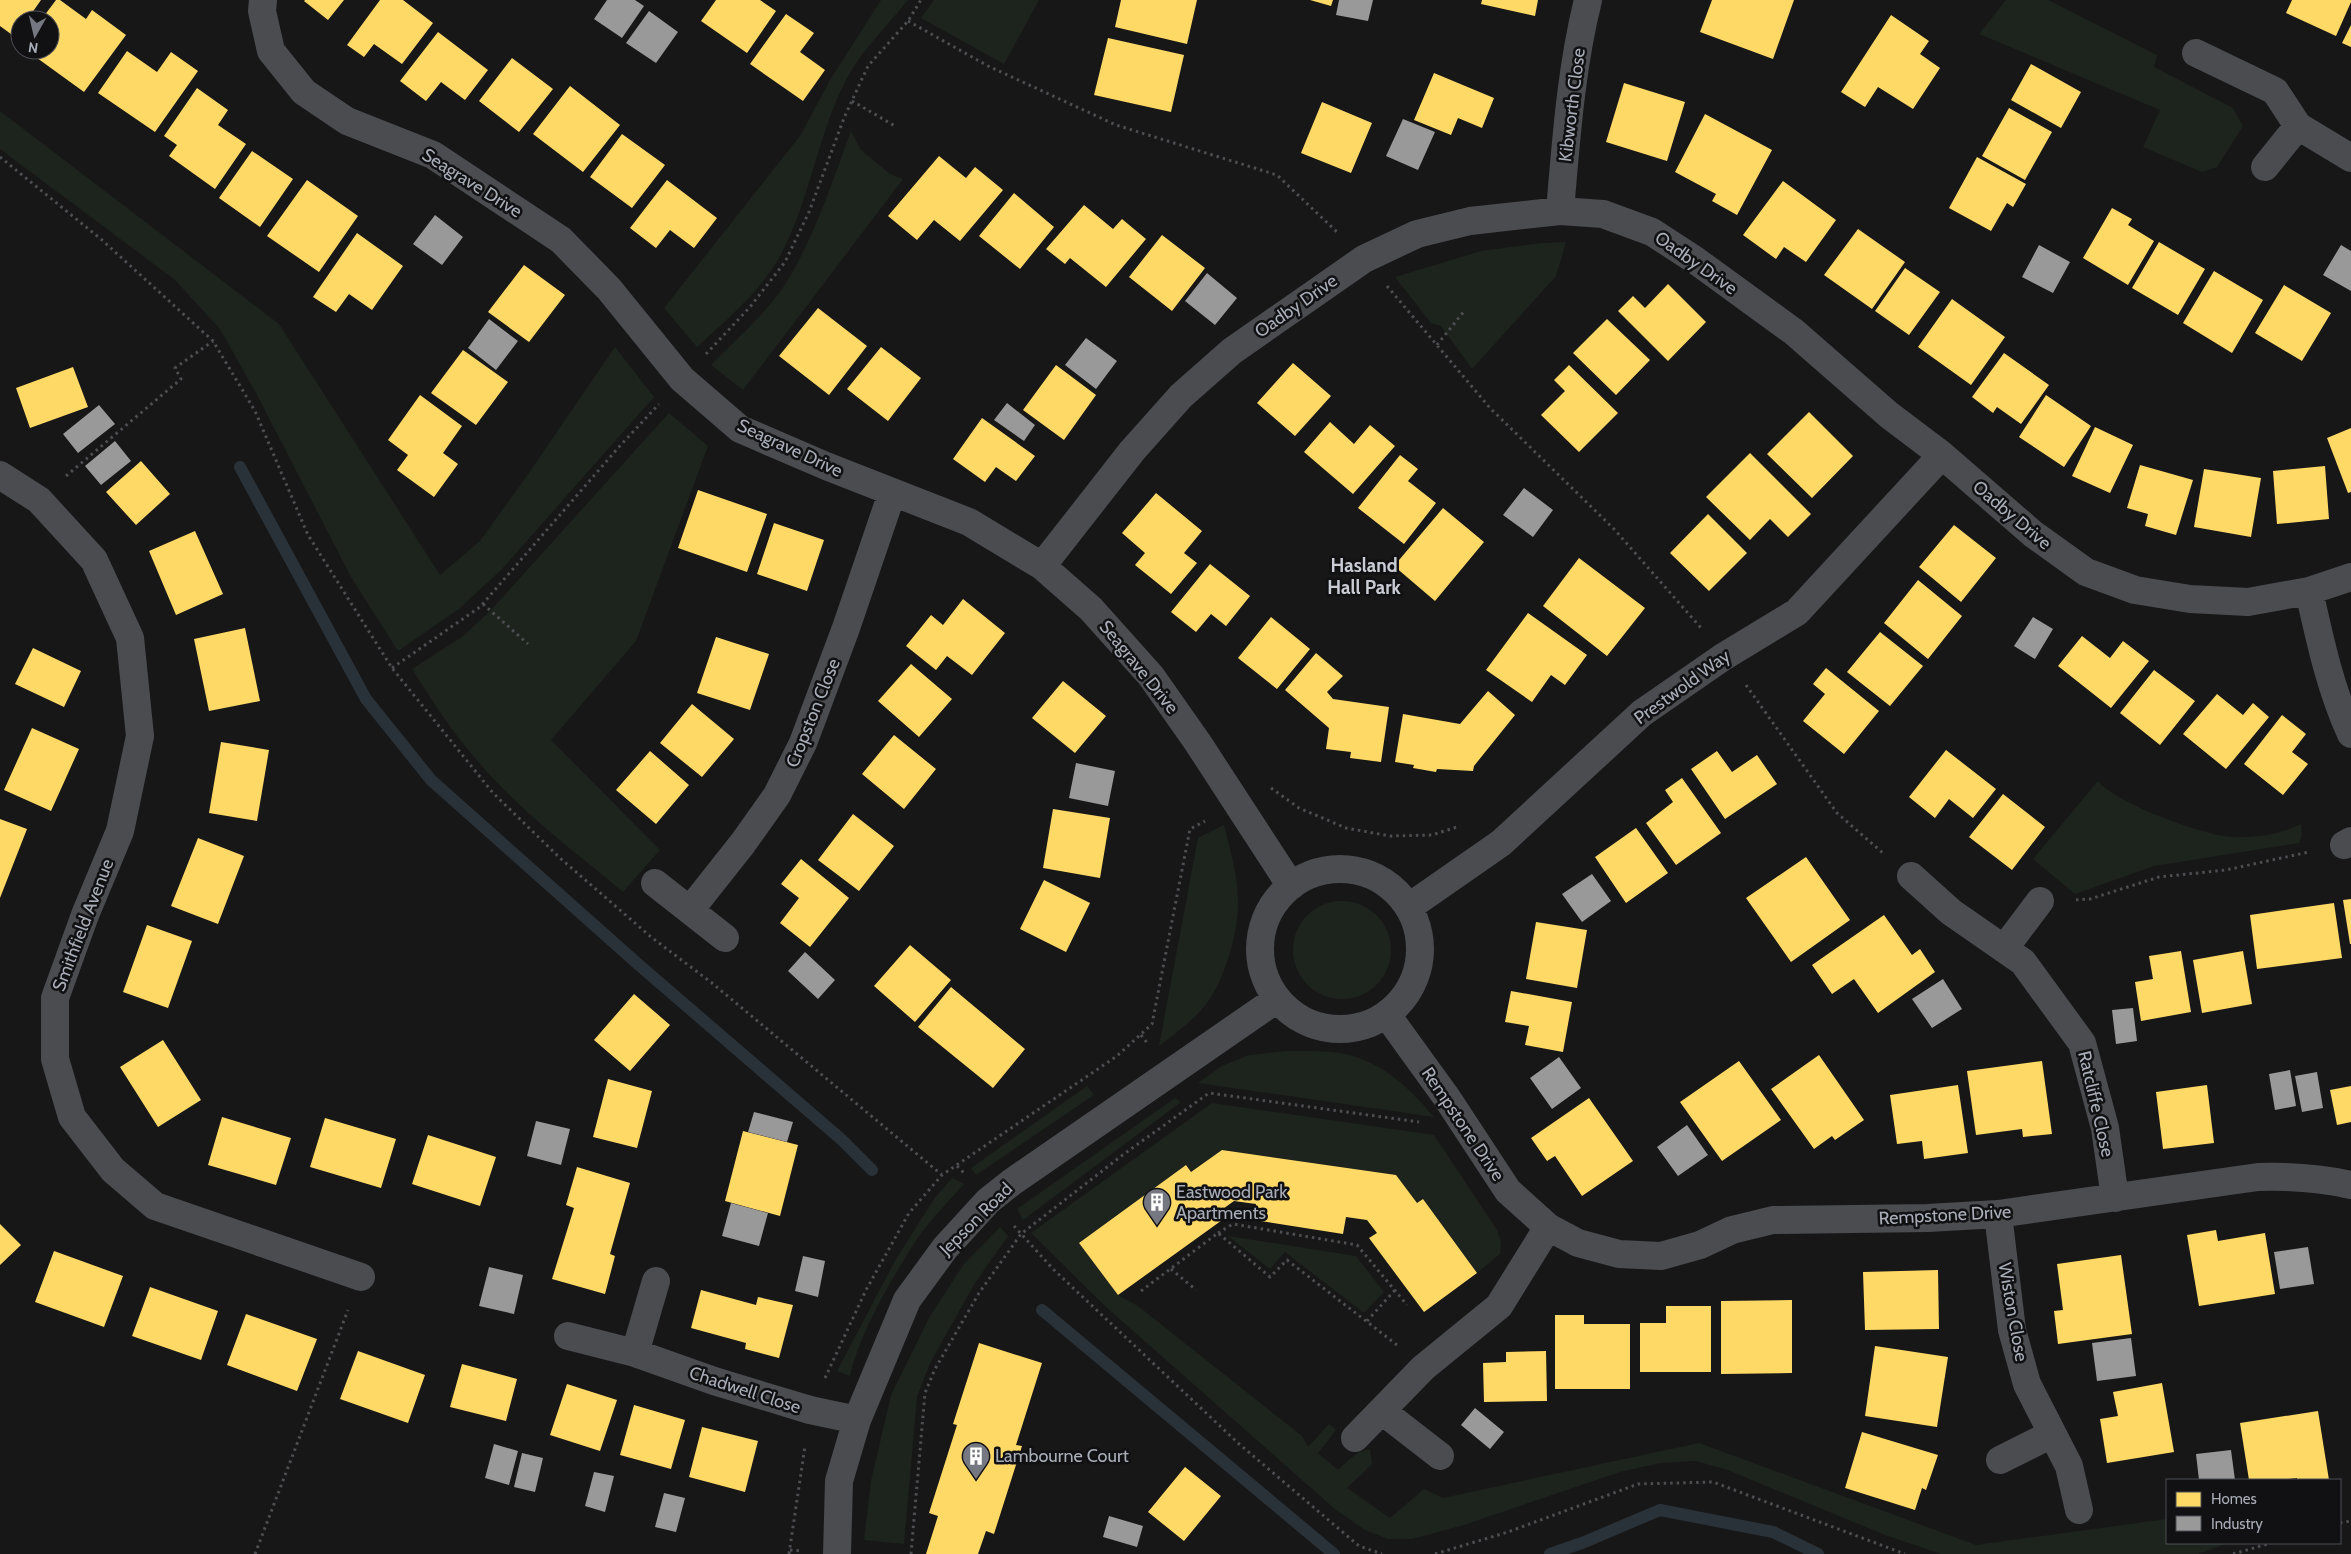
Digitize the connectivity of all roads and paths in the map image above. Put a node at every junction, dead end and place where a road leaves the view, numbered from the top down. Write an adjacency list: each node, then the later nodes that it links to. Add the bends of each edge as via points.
1 (263, 0): 17 (street, Seagrave Drive, via 262,11 271,51 304,92 347,121 433,155 561,240 609,289)
2 (921, 0): 4 (path)
3 (1588, 0): 12 (street, Kibworth Close, via 1566,140)
4 (908, 21): 6 (path, via 868,66); 13 (path, via 988,66 1116,125 1276,175)
5 (2196, 53): 8 (street, via 2275,91)
6 (852, 101): 7 (path); 17 (path, via 809,212 785,262 750,307)
7 (896, 126)
8 (2298, 126): 10 (street); 11 (street)
9 (0, 157): 15 (path, via 102,240)
10 (2351, 158)
11 (2265, 167)
12 (1560, 211): 13 (street, Oadby Drive, via 1470,220 1417,234); 18 (street, Oadby Drive, via 1603,214 1652,232 1794,332 1889,416)
13 (1364, 259): 16 (path); 22 (street, Oadby Drive, via 1232,352 1181,396 1132,451)
14 (1465, 310): 16 (path)
15 (213, 341): 21 (path, via 175,368 181,379); 28 (path, via 255,411 308,535)
16 (1437, 345): 27 (path, via 1490,408 1614,530 1708,635)
17 (682, 379): 20 (street, Seagrave Drive, via 740,429); 25 (path)
18 (1942, 455): 24 (street, Oadby Drive, via 2033,534 2086,572 2136,590 2190,599 2248,602); 27 (street, Prestwold Way, via 1797,612)
19 (0, 476): 21 (street, Smithfield Avenue)
20 (892, 493): 22 (street, Seagrave Drive, via 969,522); 36 (street, Cropston Close, via 803,743 777,795)
21 (39, 500): 52 (street, Smithfield Avenue, via 94,560 130,638 140,736 120,831 55,998 55,1059 72,1117 113,1170 156,1206)
22 (1042, 566): 33 (street, Seagrave Drive, via 1091,609 1151,676)
23 (2351, 577): 24 (street, Oadby Drive)
24 (2309, 590): 29 (street, via 2337,704)
25 (483, 604): 26 (path); 28 (path)
26 (528, 644)
27 (1723, 657): 31 (path, via 1837,813); 35 (street, Prestwold Way, via 1642,713 1501,843)
28 (392, 668): 43 (path, via 493,793 560,858 651,937 712,983)
29 (2351, 734)
30 (2347, 843): 34 (path, via 2226,870 2159,877 2090,899)
31 (1911, 876): 38 (street, Ratcliffe Close, via 1951,912)
32 (655, 883): 36 (street)
33 (1291, 886): 35 (street, via 1314,873 1341,869 1367,873 1391,887); 39 (street, via 1274,904 1263,927 1260,952 1264,977)
34 (2040, 901): 38 (street)
35 (1409, 907): 40 (street, via 1420,934 1420,965 1408,993)
36 (690, 910): 37 (street)
37 (725, 938)
38 (2004, 949): 45 (street, Ratcliffe Close, via 2023,962 2082,1043 2105,1128)
39 (1277, 999): 40 (street, via 1300,1019 1329,1029 1359,1027); 46 (street, Jepson Road)
40 (1387, 1015): 41 (street, Rempstone Drive)
41 (1467, 1128): 48 (street, Rempstone Drive, via 1508,1191); 50 (path, via 1209,1093)
42 (957, 1166): 46 (path)
43 (942, 1175)
44 (2351, 1185): 45 (street, Rempstone Drive, via 2293,1176 2258,1176)
45 (2115, 1198): 47 (street, Rempstone Drive)
46 (988, 1201): 50 (path); 64 (street, Jepson Road, via 945,1248 907,1300)
47 (1998, 1214): 48 (street, Rempstone Drive, via 1773,1220 1732,1230 1700,1245 1661,1256 1619,1254 1578,1243); 65 (street, Wiston Close, via 2012,1330 2027,1384)
48 (1548, 1226): 61 (street, via 1499,1306)
49 (1218, 1233): 51 (path); 55 (path, via 1234,1224 1358,1245); 58 (path, via 1270,1277 1287,1260)
50 (1021, 1234): 74 (path, via 979,1293 925,1393); 75 (path, via 1053,1269 1238,1443 1359,1546)
51 (1171, 1269): 54 (path); 56 (path)
52 (361, 1276): 71 (path)
53 (656, 1281): 60 (street)
54 (1196, 1290)
55 (1395, 1290): 57 (path); 58 (path)
56 (1141, 1291)
57 (1407, 1305)
58 (1367, 1321): 61 (path)
59 (568, 1336): 60 (street, Chadwell Close)
60 (635, 1353): 62 (street, Chadwell Close)
61 (1425, 1367): 63 (street)
62 (810, 1410): 64 (street, Chadwell Close); 72 (path)
63 (1382, 1411): 66 (street); 67 (street)
64 (857, 1420): 73 (street, Jepson Road, via 839,1481)
65 (2052, 1434): 68 (street); 69 (street, Wiston Close, via 2070,1466)
66 (1355, 1438)
67 (1440, 1456)
68 (2000, 1460)
69 (2079, 1510)
70 (2268, 1544): 78 (path)
71 (255, 1554)
72 (789, 1554)
73 (838, 1554)
74 (911, 1554)
75 (1382, 1554)
76 (1435, 1554): 77 (path, via 1508,1532 1638,1484 1713,1482)
77 (1904, 1554)
78 (2233, 1554)

